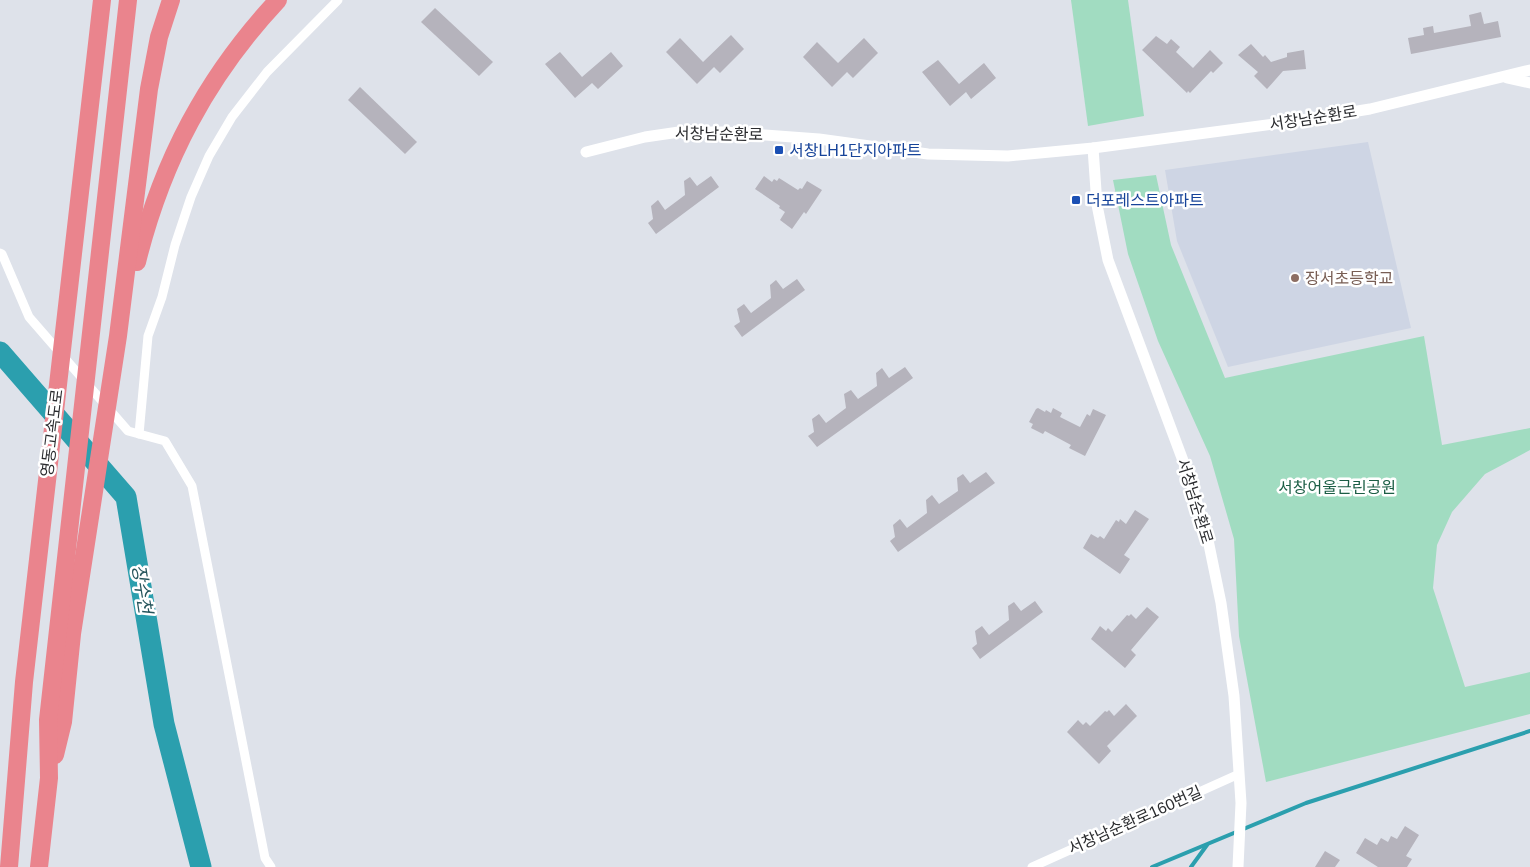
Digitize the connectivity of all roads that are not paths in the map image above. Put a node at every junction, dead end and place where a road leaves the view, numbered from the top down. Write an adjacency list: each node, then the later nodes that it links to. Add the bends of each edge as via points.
1 (102, 0): 16 (highway, 영동고속도로, via 24,682)
2 (128, 0): 14 (highway, 영동고속도로, via 91,334)
3 (171, 0): 12 (highway, via 159,37 149,89)
4 (278, 0): 12 (highway, via 215,78 183,133 142,242)
5 (338, 0): 13 (street, via 267,72 232,117 191,197 148,336)
6 (1530, 70): 7 (street, 서창남순환로)
7 (1503, 77): 8 (street); 9 (street, 서창남순환로, via 1370,109)
8 (1530, 83)
9 (1093, 148): 10 (street, 서창남순환로, via 1008,156 928,154 819,139 679,132); 15 (street, 서창남순환로, via 1097,205 1108,260 1188,474 1207,535 1221,603 1234,696)
10 (586, 152)
11 (0, 252): 13 (street, via 29,317 128,430)
12 (118, 336): 14 (highway)
13 (139, 434): 18 (street, via 165,441 192,486 265,858)
14 (56, 721): 17 (highway, 영동고속도로)
15 (1239, 774): 19 (street, 서창남순환로160번길); 20 (street, 서창남순환로)
16 (9, 867)
17 (39, 867)
18 (271, 867)
19 (1032, 867)
20 (1238, 867)

